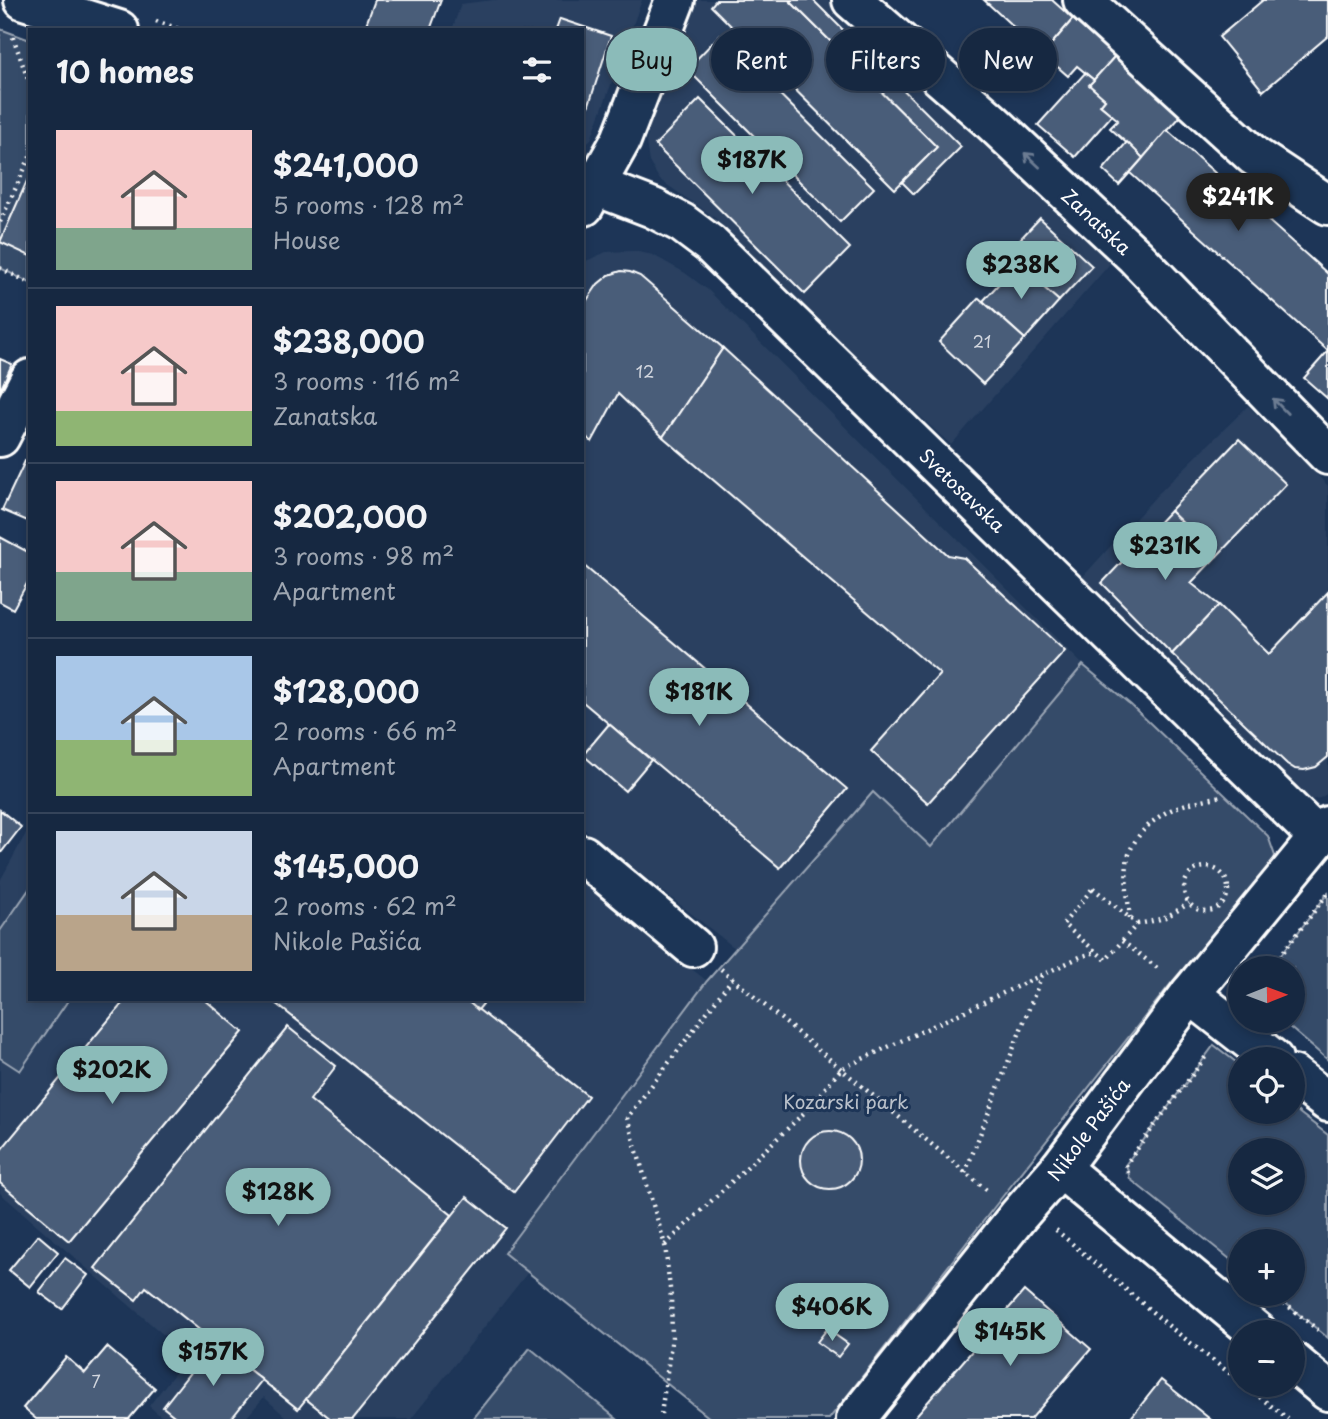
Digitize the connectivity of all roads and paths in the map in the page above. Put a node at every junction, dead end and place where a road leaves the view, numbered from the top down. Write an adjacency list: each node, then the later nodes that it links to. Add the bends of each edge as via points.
1 (675, 0): 8 (street, via 621,140)
2 (852, 0): 13 (street, Zanatska, one-way to 2, via 1135,256)
3 (1083, 0): 9 (street, via 1254,156)
4 (18, 17): 5 (street); 6 (path)
5 (103, 28)
6 (28, 74)
7 (28, 162): 10 (path)
8 (587, 191): 15 (street, Svetosavska, via 653,208 710,244)
9 (1328, 205)
10 (0, 222)
11 (0, 268): 12 (path)
12 (28, 282)
13 (1328, 455)
14 (1216, 786): 19 (path, via 1225,795 1166,813 1136,839 1127,860)
15 (1323, 832): 27 (street, Nikole Pašića)
16 (584, 856): 22 (street)
17 (1328, 893): 24 (path)
18 (1189, 903): 18 (path, via 1184,889 1194,871 1213,868 1225,877 1227,891 1222,904 1209,910); 20 (path, via 1159,921)
19 (1130, 919): 20 (path); 23 (path, via 1093,888 1063,924)
20 (1137, 924): 21 (path)
21 (1122, 941): 23 (path, via 1106,960); 27 (path)
22 (693, 947): 26 (path)
23 (1096, 952): 25 (path)
24 (1280, 956)
25 (1042, 975): 32 (path); 36 (path)
26 (732, 979): 32 (path); 40 (path, via 627,1118)
27 (1190, 993): 28 (street); 35 (street, Nikole Pašića)
28 (1228, 1022)
29 (1228, 1027): 37 (path, via 1126,1164)
30 (1241, 1033): 31 (street)
31 (1258, 1047)
32 (841, 1069): 36 (path); 40 (path, via 806,1111)
33 (1305, 1084): 34 (street)
34 (1328, 1102)
35 (1060, 1168): 38 (street, Nikole Pašića); 42 (street)
36 (965, 1173): 38 (path)
37 (1130, 1179)
38 (1018, 1216): 49 (street, Nikole Pašića)
39 (1054, 1228): 44 (path)
40 (664, 1245): 48 (path, via 672,1337)
41 (1288, 1306): 43 (path)
42 (1243, 1320)
43 (1319, 1330)
44 (1228, 1372)
45 (1305, 1372): 46 (street)
46 (1328, 1391)
47 (1260, 1397): 50 (path)
48 (661, 1414)
49 (856, 1419)
50 (1288, 1419)

